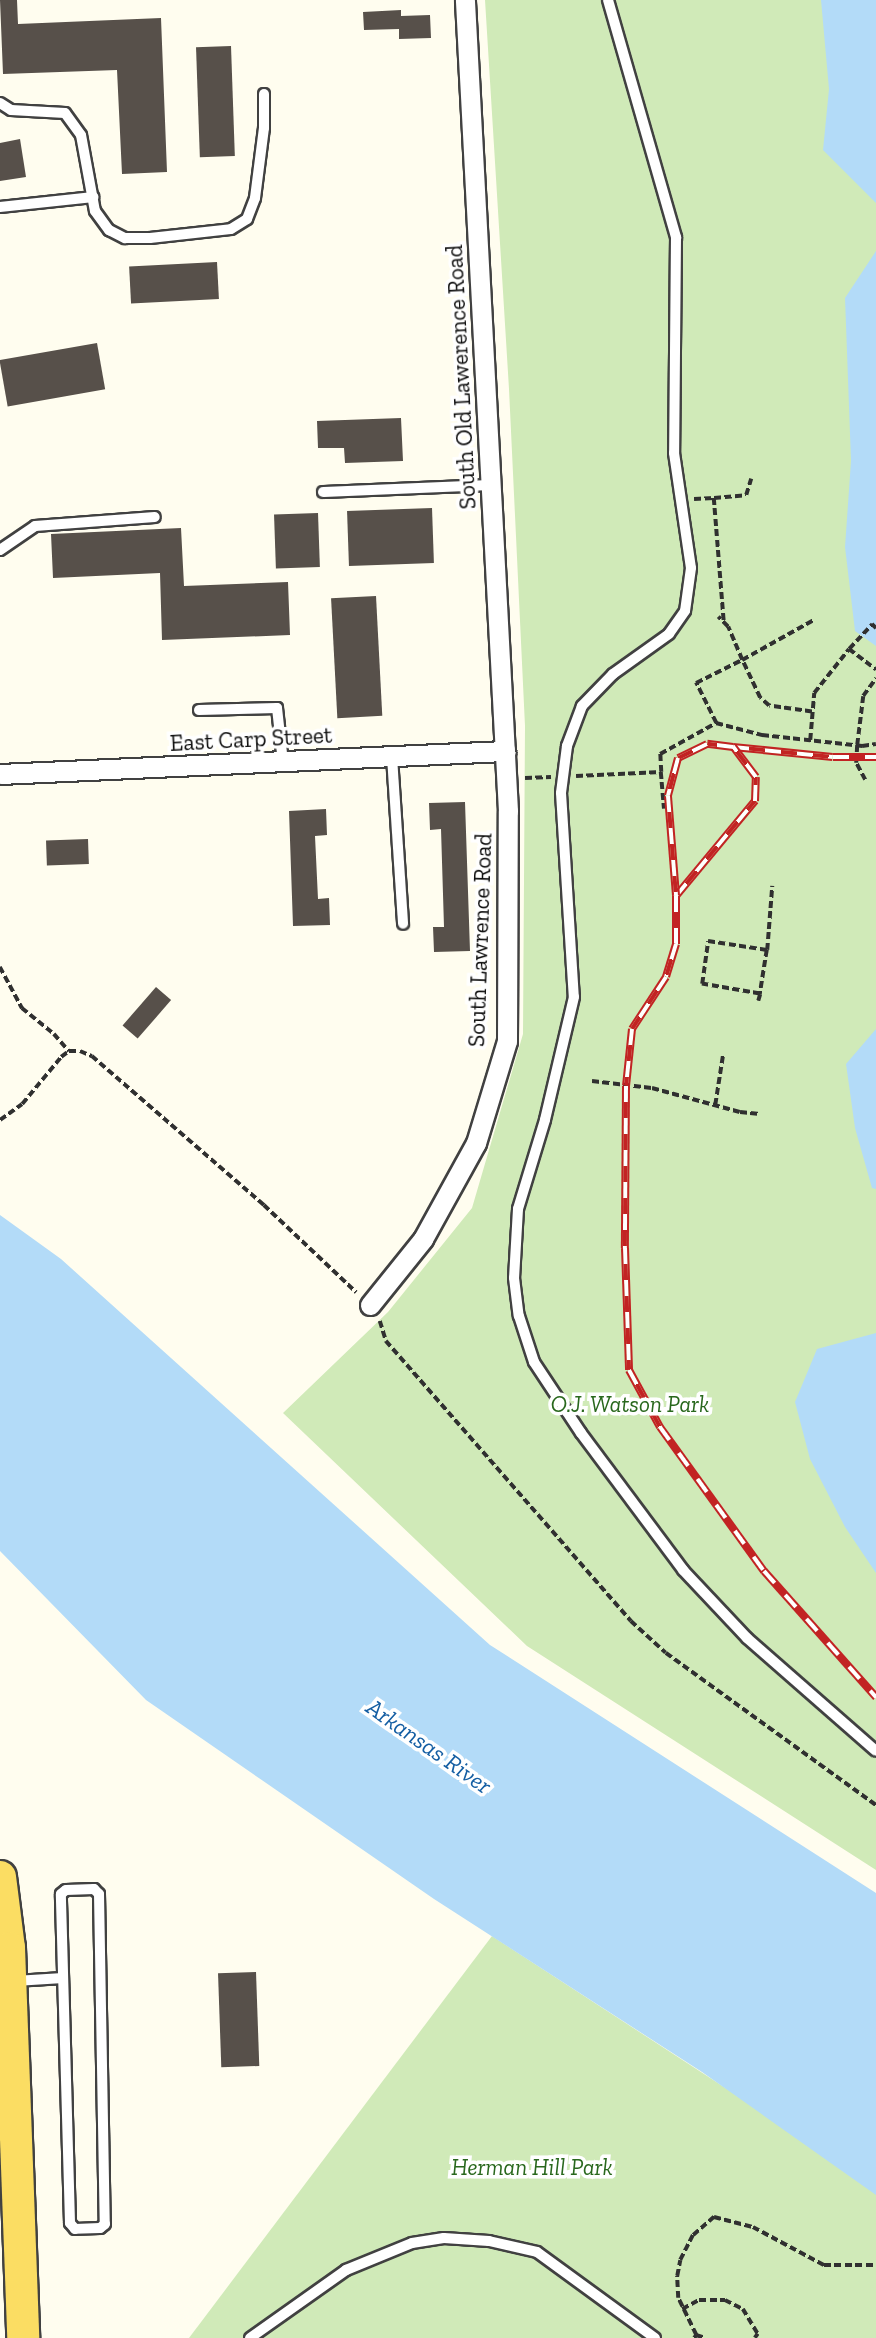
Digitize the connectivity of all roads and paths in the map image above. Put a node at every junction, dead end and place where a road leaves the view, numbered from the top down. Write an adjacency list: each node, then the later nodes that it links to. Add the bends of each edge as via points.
1 (465, 0): 8 (street, South Old Lawerence Road)
2 (608, 0): 11 (lane, via 676,237 673,439)
3 (264, 93): 5 (lane, via 255,198 247,219 231,229 125,238 109,230 95,211)
4 (0, 103): 5 (lane, via 11,110 65,113 81,135)
5 (93, 197): 6 (lane)
6 (0, 207)
7 (751, 479): 10 (path, via 746,495)
8 (492, 485): 9 (lane); 28 (street, South Old Lawerence Road)
9 (323, 492)
10 (714, 499): 11 (path); 16 (path)
11 (681, 500): 33 (lane, via 691,568 685,611 669,634 612,674 582,706 567,746)
12 (155, 517): 13 (lane, via 35,526)
13 (0, 550)
14 (718, 617): 16 (path)
15 (814, 620): 19 (path)
16 (724, 623): 19 (path)
17 (876, 628): 18 (path, via 872,624)
18 (849, 649): 20 (path); 23 (path, via 814,693)
19 (742, 660): 23 (path, via 760,698 769,706); 24 (path, via 696,683)
20 (876, 669)
21 (876, 678): 27 (path, via 863,696)
22 (199, 710): 30 (lane, via 277,708)
23 (812, 712): 25 (path)
24 (716, 723): 25 (path, via 762,735); 31 (path, via 660,754)
25 (810, 740): 27 (path)
26 (876, 744): 27 (path)
27 (857, 745): 35 (path, via 856,764)
28 (505, 751): 29 (street, East Carp Street); 49 (street, South Lawrence Road, via 507,1041 476,1143 423,1238)
29 (392, 757): 30 (street, East Carp Street); 38 (lane)
30 (283, 762): 32 (street, East Carp Street)
31 (661, 772): 33 (path); 36 (path)
32 (0, 774)
33 (563, 776): 34 (path); 50 (lane, via 574,997 518,1209 514,1278 519,1316 534,1362 683,1570 773,1662)
34 (525, 778)
35 (865, 780)
36 (664, 809)
37 (772, 886): 39 (path)
38 (403, 924)
39 (767, 950): 41 (path); 41 (path, via 708,941 702,984)
40 (0, 967): 43 (path, via 22,1008)
41 (760, 994): 42 (path)
42 (758, 1001)
43 (69, 1051): 48 (path, via 22,1104); 49 (path, via 92,1056 264,1205)
44 (723, 1055): 46 (path)
45 (592, 1081): 46 (path, via 652,1088)
46 (715, 1105): 47 (path)
47 (760, 1114)
48 (0, 1120)
49 (369, 1305): 51 (path, via 378,1312 386,1341 631,1621 666,1653)
50 (876, 1751)
51 (876, 1805)
52 (0, 1877): 53 (main road)
53 (5, 1947): 55 (main road)
54 (63, 1978): 54 (lane, via 69,2223 75,2229 100,2228 105,2224 99,1894 94,1889 61,1894); 55 (lane)
55 (5, 1981): 59 (main road, via 14,2255)
56 (876, 2265): 57 (path, via 824,2265 753,2228 714,2217 693,2235 680,2260 677,2276)
57 (682, 2309): 58 (path); 63 (path, via 699,2300 725,2300 743,2309 758,2334)
58 (695, 2336): 62 (path)
59 (23, 2338)
60 (250, 2338): 61 (lane, via 346,2270 412,2243 444,2238 537,2252)
61 (655, 2338)
62 (705, 2338)
63 (755, 2338)

